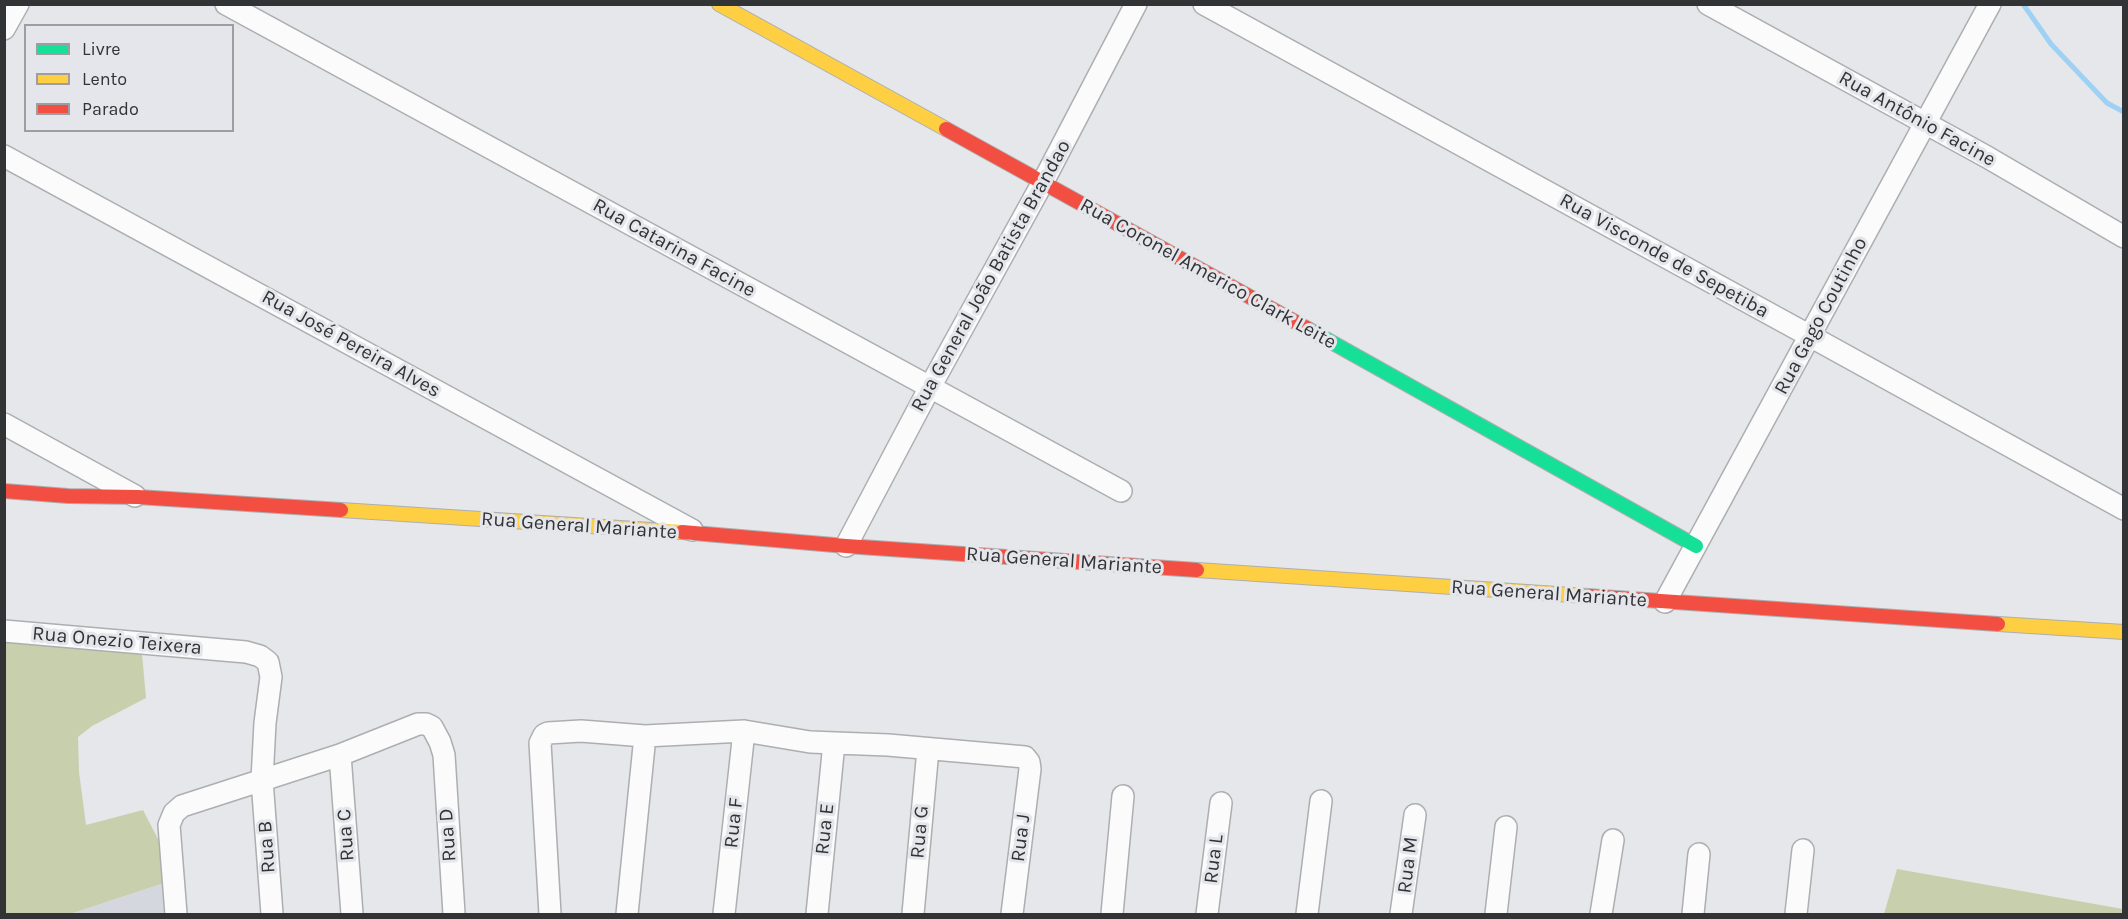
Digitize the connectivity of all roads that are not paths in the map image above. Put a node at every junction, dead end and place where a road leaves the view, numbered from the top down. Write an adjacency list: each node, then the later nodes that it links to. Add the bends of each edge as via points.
1 (18, 4): 8 (street)
2 (226, 4): 14 (street, Rua Catarina Facine)
3 (719, 4): 11 (street, Rua Coronel Americo Clark Leite)
4 (1136, 4): 11 (street, Rua General João Batista Brandao)
5 (1204, 4): 13 (street, Rua Visconde de Sepetiba)
6 (1708, 4): 9 (street, Rua Antônio Facine)
7 (1990, 4): 9 (street, Rua Gago Coutinho)
8 (4, 30)
9 (1925, 124): 12 (street, Rua Antônio Facine); 13 (street, Rua Gago Coutinho)
10 (4, 156): 20 (street, Rua José Pereira Alves)
11 (1043, 182): 14 (street, Rua General João Batista Brandao); 22 (street, Rua Coronel Americo Clark Leite)
12 (2124, 237)
13 (1810, 336): 19 (street, Rua Visconde de Sepetiba); 22 (street, Rua Gago Coutinho)
14 (930, 387): 17 (street, Rua Catarina Facine); 21 (street, Rua General João Batista Brandao)
15 (4, 424): 18 (street)
16 (4, 491): 18 (street, Rua General Mariante)
17 (1120, 491)
18 (138, 497): 20 (street, Rua General Mariante)
19 (2124, 510)
20 (698, 533): 21 (street, Rua General Mariante)
21 (846, 546): 23 (street, Rua General Mariante)
22 (1696, 546): 23 (street, Rua Gago Coutinho)
23 (1665, 602): 25 (street, Rua General Mariante)
24 (4, 631): 31 (street, Rua Onezio Teixera, via 246,652 260,657 268,662 271,672)
25 (2124, 632)
26 (744, 731): 27 (street); 28 (street); 46 (street, Rua F)
27 (645, 736): 44 (street, via 581,731 548,733 541,739); 45 (street)
28 (834, 743): 29 (street); 47 (street, Rua E)
29 (928, 748): 48 (street, Rua G); 49 (street, Rua J, via 1025,757 1029,762)
30 (340, 755): 31 (street); 42 (street, Rua C); 43 (street, Rua D, via 418,724 432,727 444,754)
31 (262, 780): 40 (street, via 182,806 174,813 169,825); 41 (street, Rua B)
32 (1123, 796): 50 (street)
33 (1321, 801): 52 (street)
34 (1221, 803): 51 (street, Rua L)
35 (1414, 815): 53 (street, Rua M)
36 (1506, 827): 54 (street)
37 (1612, 840): 55 (street)
38 (1803, 850): 57 (street)
39 (1699, 854): 56 (street)
40 (176, 915)
41 (272, 915)
42 (352, 915)
43 (454, 915)
44 (550, 915)
45 (627, 915)
46 (724, 915)
47 (817, 915)
48 (913, 915)
49 (1012, 915)
50 (1112, 915)
51 (1207, 915)
52 (1307, 915)
53 (1401, 915)
54 (1496, 915)
55 (1601, 915)
56 (1693, 915)
57 (1796, 915)

